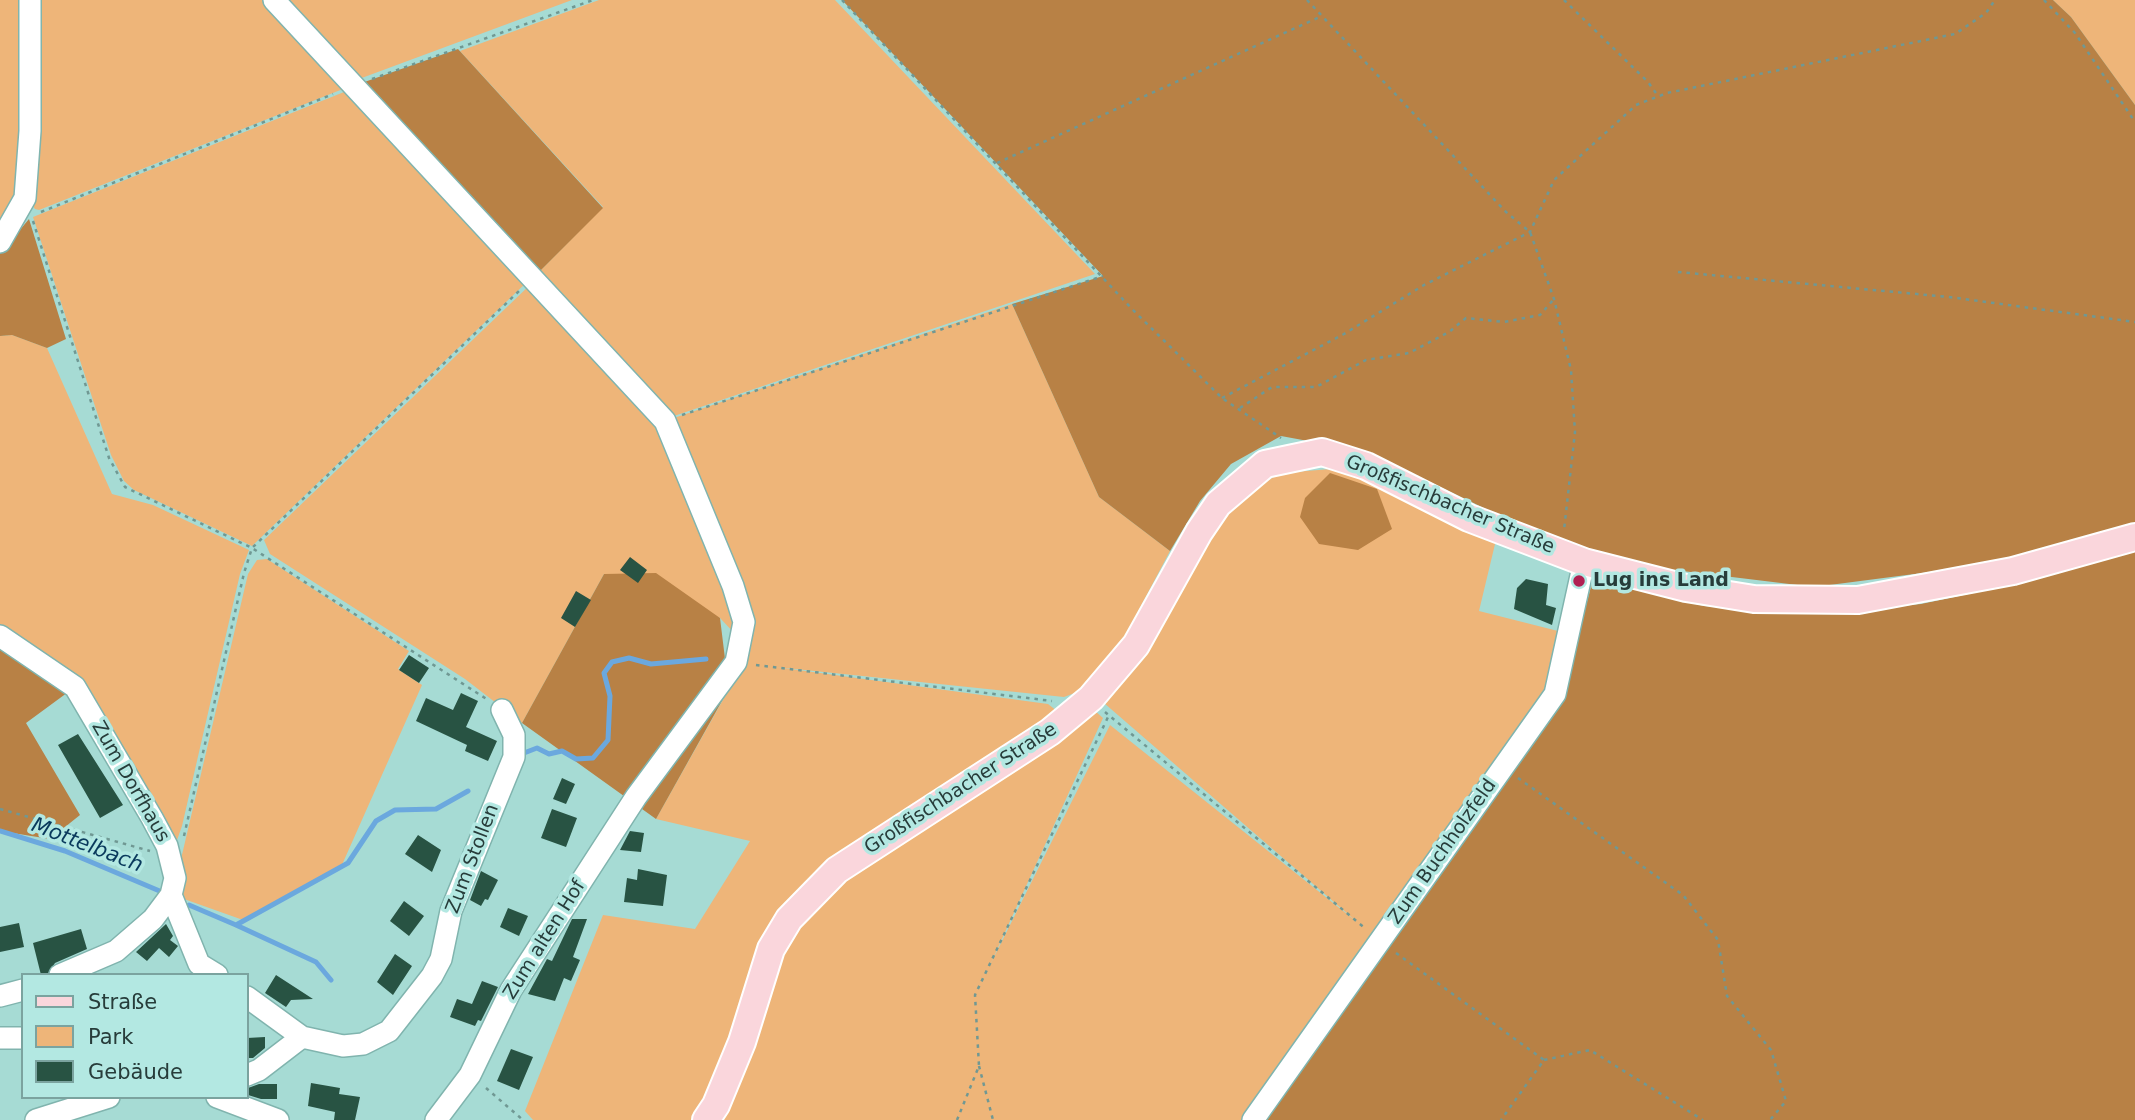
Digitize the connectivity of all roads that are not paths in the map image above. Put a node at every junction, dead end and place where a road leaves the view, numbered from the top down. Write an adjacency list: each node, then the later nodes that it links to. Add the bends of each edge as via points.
1 (30, 0): 3 (street, via 25,198)
2 (274, 0): 22 (street, Zum alten Hof, via 665,421 744,622 736,662 636,797 511,990 470,1075)
3 (0, 242)
4 (2135, 537): 5 (main road, Großfischbacher Straße, via 2013,571 1858,600 1754,599 1685,588)
5 (1573, 558): 23 (main road, Großfischbacher Straße, via 1469,518 1366,466 1322,452 1265,464 1218,503 1136,645 1091,698 1050,732 837,870 789,919 771,949 742,1042); 24 (street, Zum Buchholzfeld, via 1555,694)
6 (9, 641): 8 (street, Zum Dorfhaus, via 75,687 170,855 175,878)
7 (502, 710): 14 (street, Zum Stollen, via 514,735 514,757 451,911 441,959 432,976 389,1031 363,1044 343,1046)
8 (170, 895): 9 (street, via 153,919 116,951); 10 (street, via 199,964)
9 (65, 973)
10 (214, 973)
11 (21, 991): 12 (street)
12 (0, 996)
13 (248, 998): 14 (street, Zum Stollen)
14 (302, 1037): 17 (street)
15 (0, 1038): 16 (street)
16 (21, 1038)
17 (248, 1074)
18 (102, 1099): 20 (street)
19 (222, 1099): 21 (street)
20 (36, 1120)
21 (278, 1120)
22 (436, 1120)
23 (706, 1120)
24 (1252, 1120)

